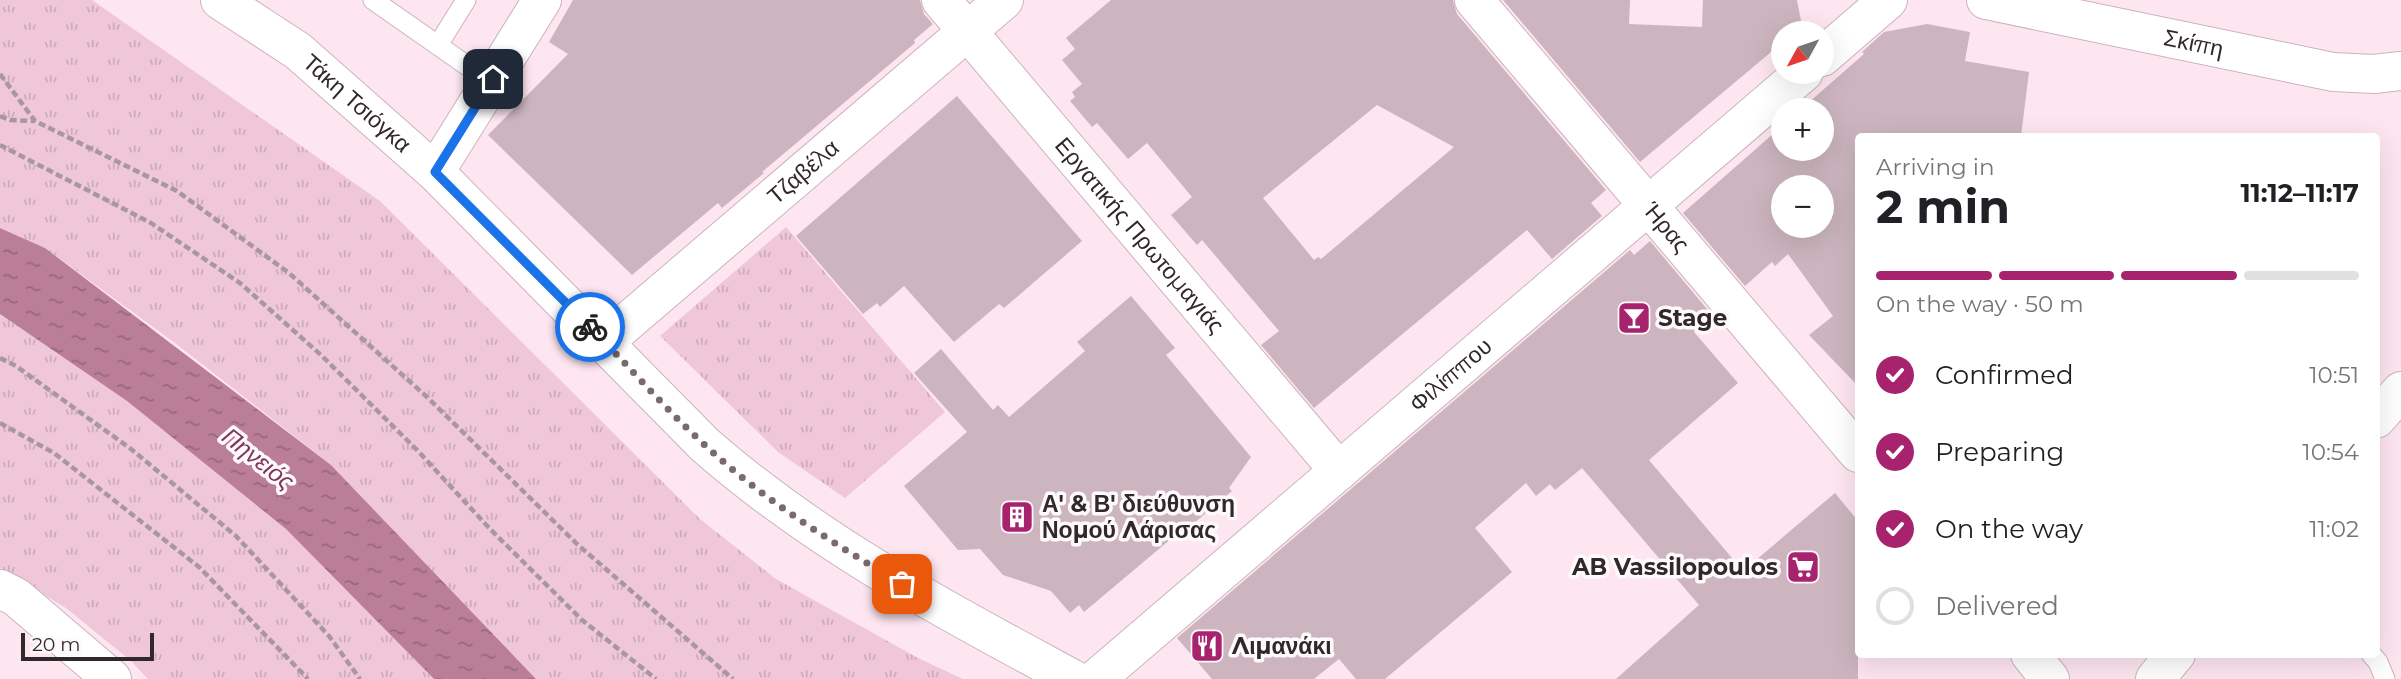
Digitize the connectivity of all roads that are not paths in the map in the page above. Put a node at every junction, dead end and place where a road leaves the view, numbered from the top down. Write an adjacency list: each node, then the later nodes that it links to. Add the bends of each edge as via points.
1 (220, 0): 16 (street, Τάκη Τσιόγκα, via 298,51)
2 (373, 0): 11 (lane)
3 (467, 0): 11 (lane)
4 (542, 0): 14 (street)
5 (941, 0): 10 (street, Εργατικής Πρωτομαγιάς)
6 (1004, 0): 10 (street, Τζαβέλα)
7 (1474, 0): 17 (street, Ήρας)
8 (1888, 0): 12 (street)
9 (1986, 0): 13 (street, Σκίπη, via 2333,72)
10 (967, 31): 18 (street, Τζαβέλα); 22 (street, Εργατικής Πρωτομαγιάς)
11 (438, 45): 14 (lane)
12 (1834, 47)
13 (2401, 71)
14 (493, 79): 16 (street)
15 (1790, 84): 17 (street, Φιλίππου)
16 (435, 172): 18 (street, Τάκη Τσιόγκα)
17 (1648, 205): 21 (street, Ήρας); 22 (street, Φιλίππου)
18 (604, 342): 28 (street, Τάκη Τσιόγκα, via 705,445 803,523 935,604)
19 (2401, 391): 20 (street)
20 (2380, 415)
21 (1855, 449)
22 (1339, 471): 29 (street, Φιλίππου)
23 (0, 589): 27 (street, via 16,597)
24 (2033, 658): 30 (street)
25 (2173, 658): 31 (street)
26 (2374, 658): 32 (lane)
27 (112, 679)
28 (1073, 679)
29 (1096, 679)
30 (2050, 679)
31 (2155, 679)
32 (2385, 679)

